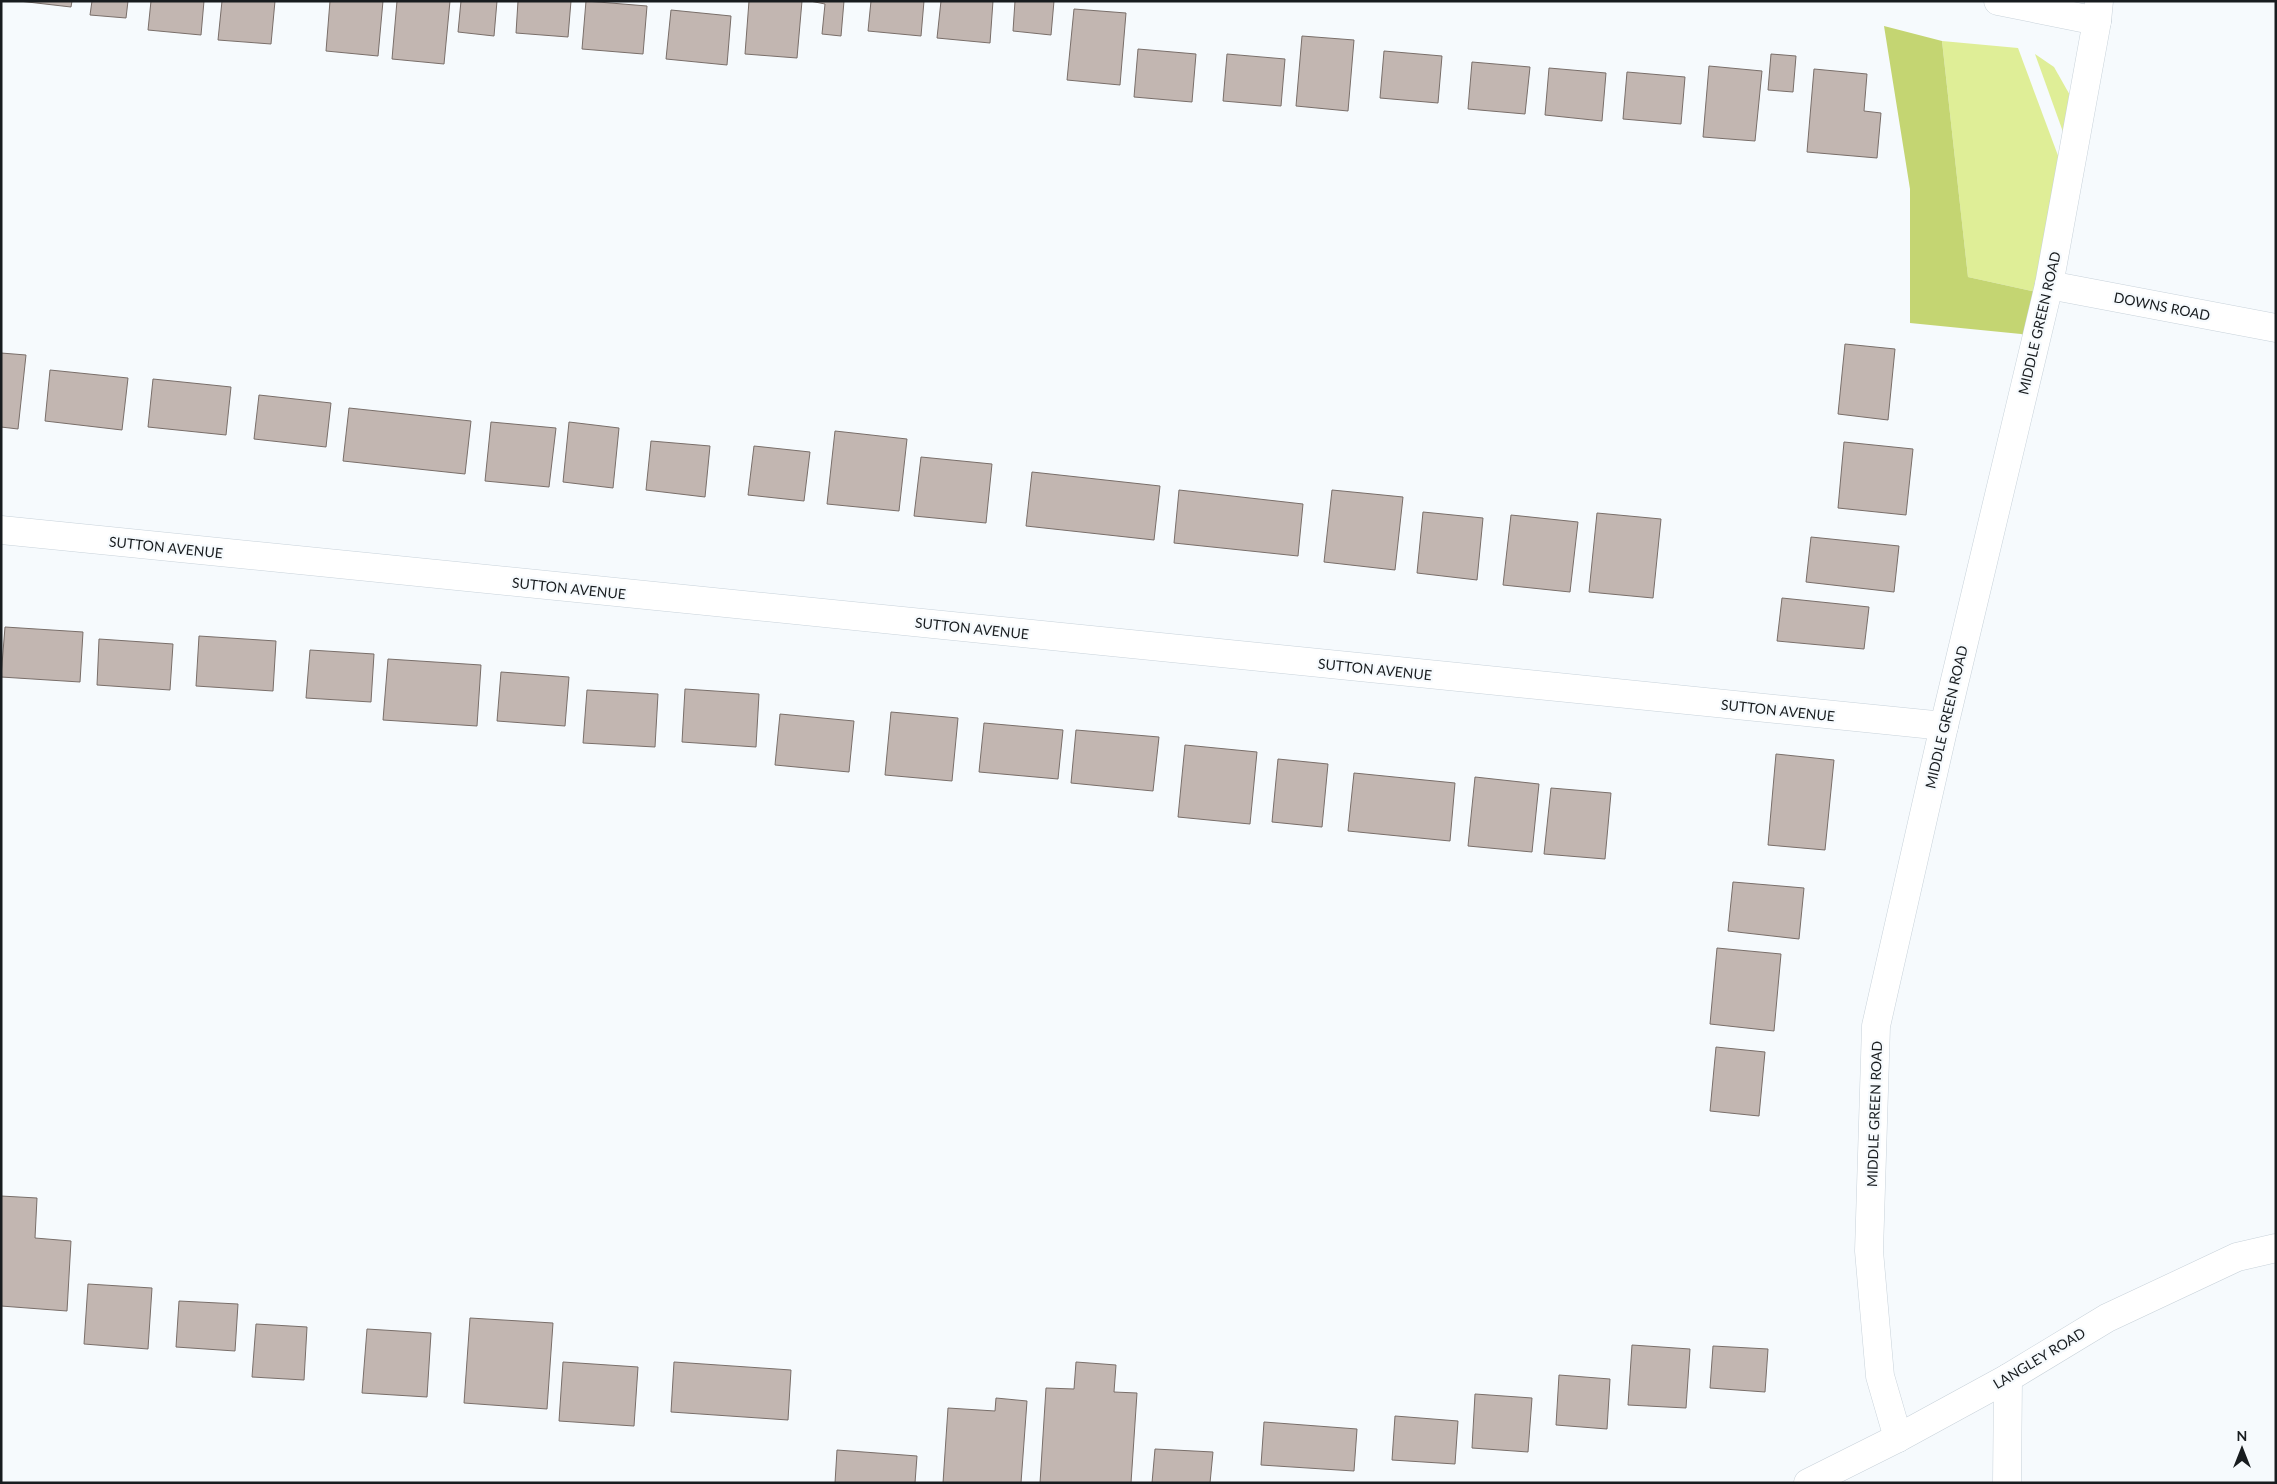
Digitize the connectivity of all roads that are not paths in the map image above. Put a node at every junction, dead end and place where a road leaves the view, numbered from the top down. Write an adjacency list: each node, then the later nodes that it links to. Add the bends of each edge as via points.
1 (1998, 1): 2 (street)
2 (2098, 11): 3 (street, MIDDLE GREEN ROAD)
3 (2049, 285): 4 (street, DOWNS ROAD); 6 (street, MIDDLE GREEN ROAD)
4 (2276, 328)
5 (1, 530): 6 (street, SUTTON AVENUE)
6 (1944, 726): 9 (street, MIDDLE GREEN ROAD, via 1876,1026 1870,1251 1880,1376)
7 (2276, 1248): 8 (street, LANGLEY ROAD, via 2237,1257 2107,1318)
8 (2008, 1378): 9 (street, LANGLEY ROAD); 11 (street)
9 (1898, 1438): 10 (street, LANGLEY ROAD)
10 (1808, 1483)
11 (2007, 1483)

